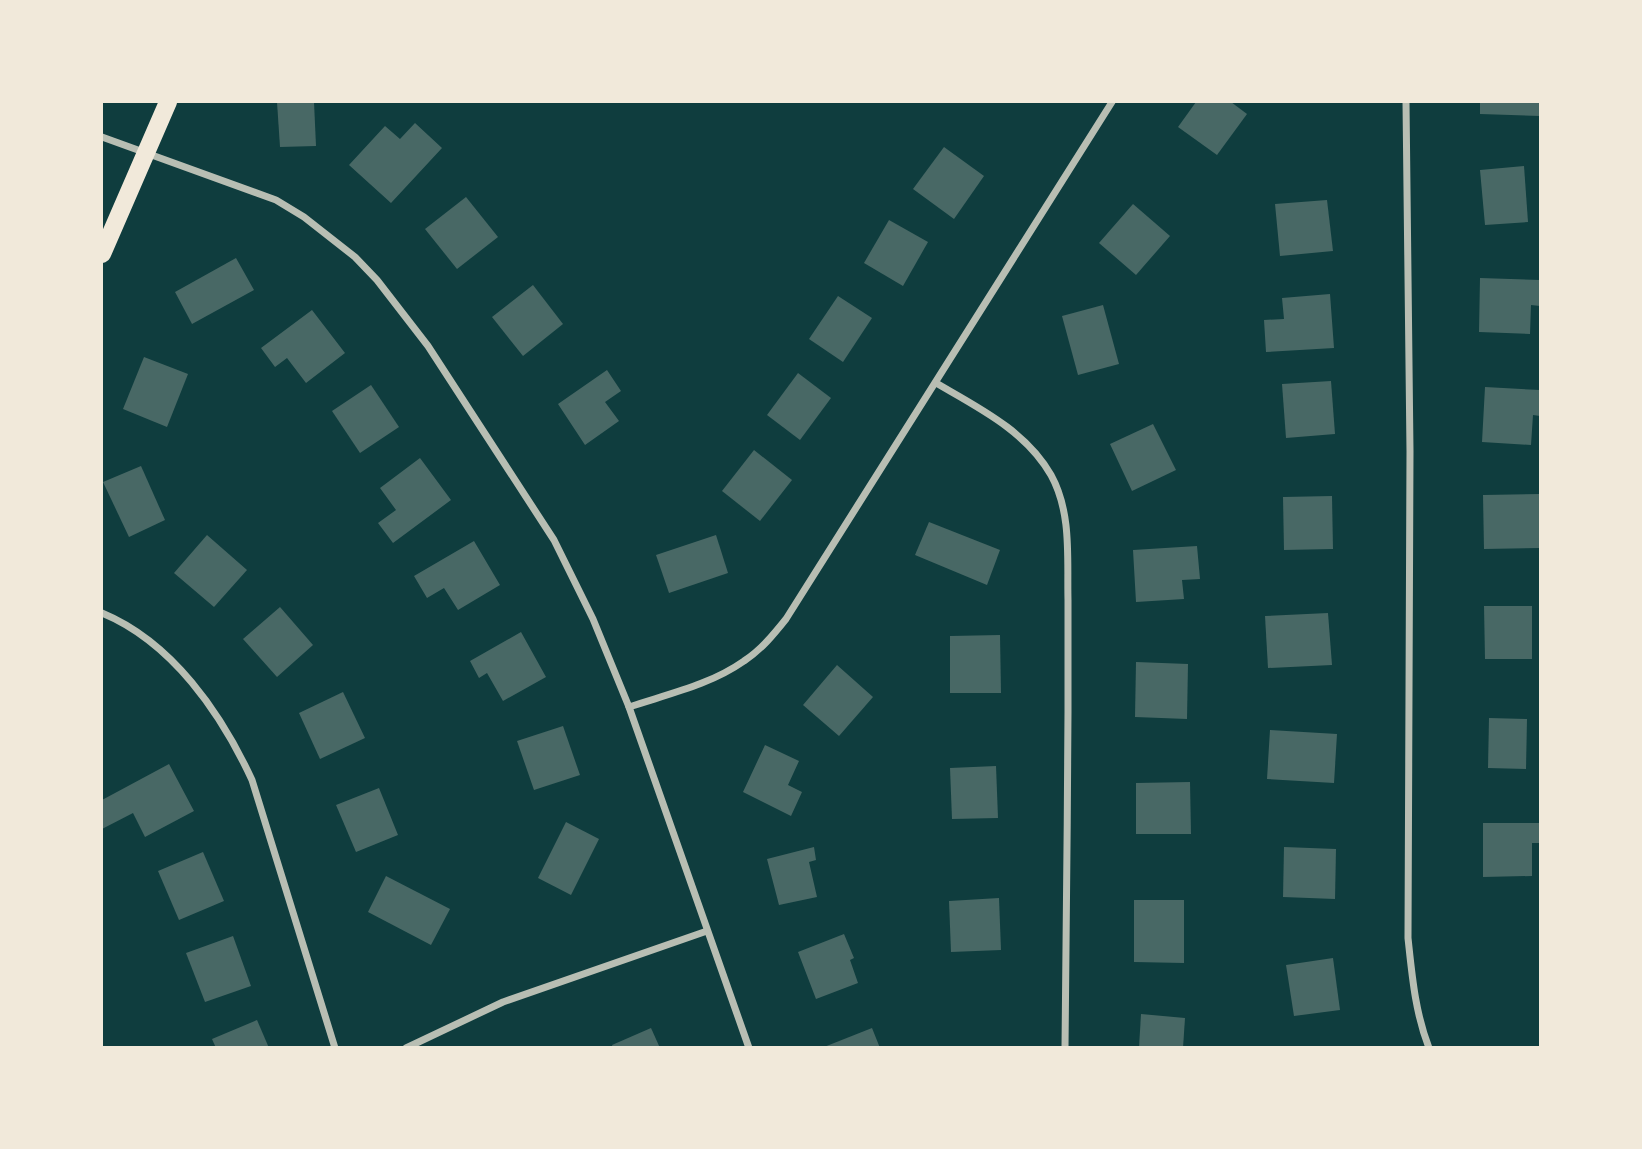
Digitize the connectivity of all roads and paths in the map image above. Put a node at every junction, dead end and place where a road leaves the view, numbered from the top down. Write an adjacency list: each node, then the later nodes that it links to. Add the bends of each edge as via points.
1 (168, 102): 5 (main road)
2 (1112, 102): 7 (street)
3 (1406, 102): 15 (street, via 1408,938 1412,983)
4 (102, 137): 5 (street)
5 (145, 152): 6 (main road); 9 (street, via 276,200 304,217 377,279 428,346 554,540)
6 (102, 254)
7 (936, 383): 9 (street, via 822,565 768,640 719,676); 14 (street, via 1023,439 1042,461 1062,503 1067,535 1069,660)
8 (102, 613): 11 (street, via 139,634 172,661 201,692 235,742 252,780)
9 (629, 707): 10 (street)
10 (707, 931): 12 (street, via 503,1002); 13 (street)
11 (335, 1048)
12 (406, 1048)
13 (749, 1048)
14 (1065, 1048)
15 (1429, 1048)

